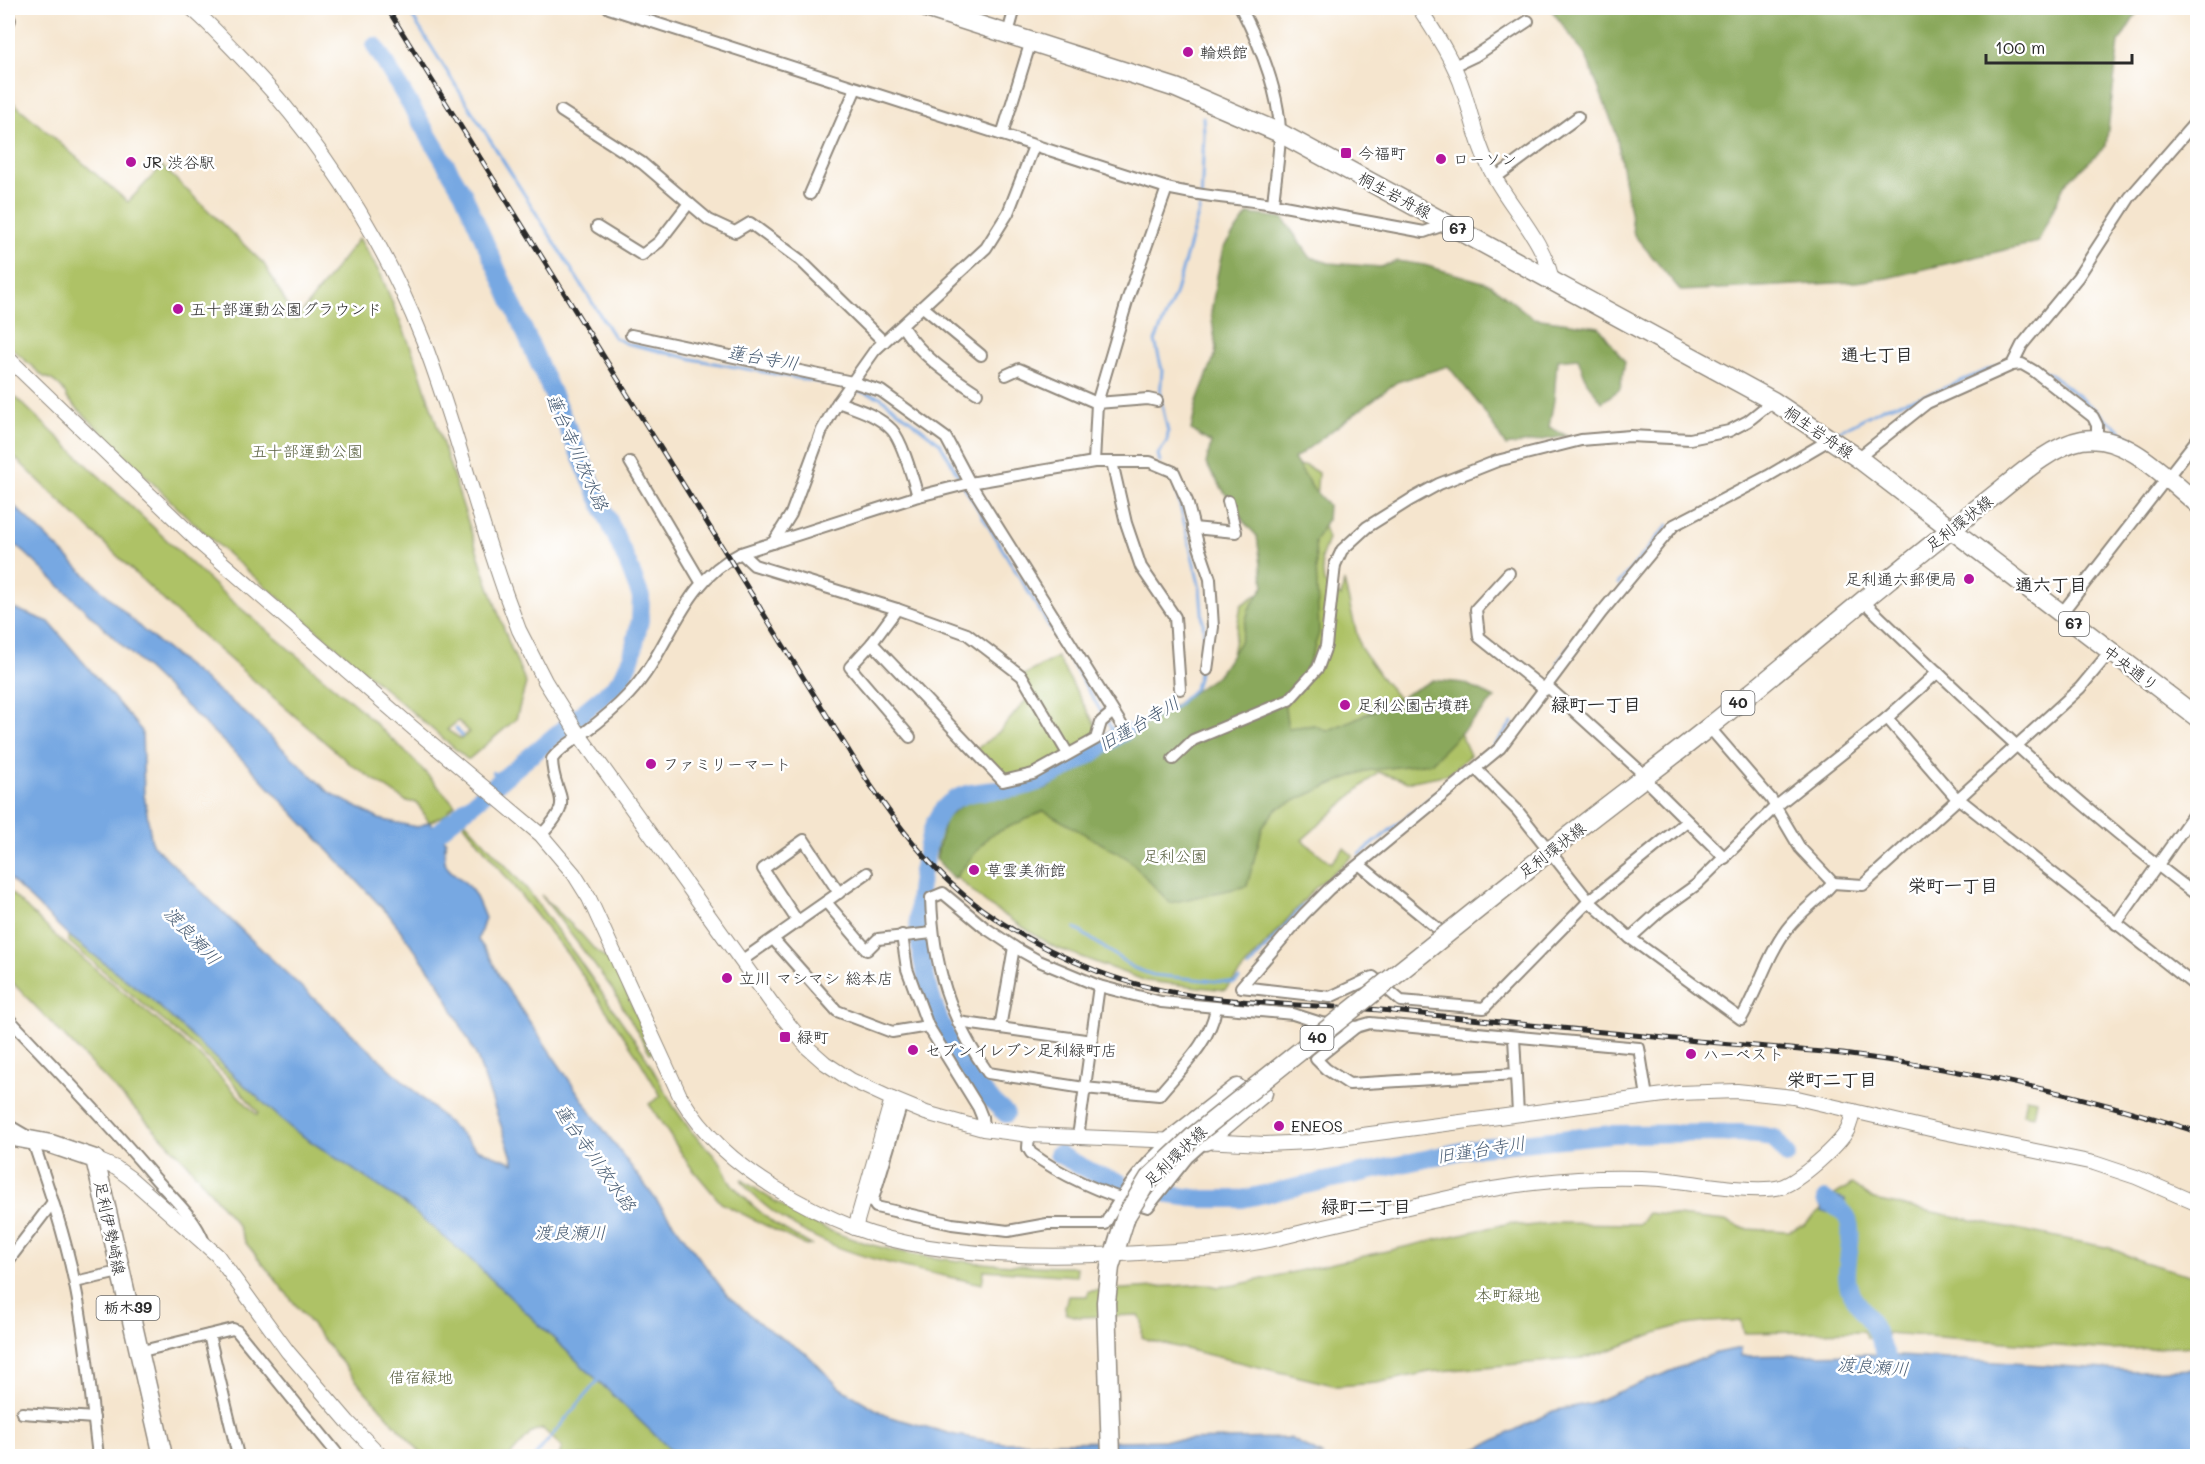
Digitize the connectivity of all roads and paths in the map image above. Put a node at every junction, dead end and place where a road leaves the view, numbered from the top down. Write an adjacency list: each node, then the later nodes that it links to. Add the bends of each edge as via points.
1 (190, 8): 74 (street, via 294,116 332,168 383,252 436,376 491,554 519,630 545,681)
2 (609, 8): 13 (street)
3 (926, 8): 10 (main road, 桐生岩舟線 / 67)
4 (1015, 8): 10 (street)
5 (1241, 8): 17 (street, via 1254,33 1274,93)
6 (1419, 8): 12 (street)
7 (8, 15): 9 (street)
8 (1528, 21): 12 (street)
9 (8, 25)
10 (1008, 33): 11 (main road, 桐生岩舟線 / 67)
11 (1031, 41): 17 (main road, 桐生岩舟線 / 67, via 1176,88); 18 (street)
12 (1454, 66): 20 (street, via 1482,153)
13 (856, 88): 18 (street); 22 (street)
14 (561, 111): 23 (street, via 642,163)
15 (1578, 117): 20 (street)
16 (2198, 119): 34 (street, via 2130,197 2078,277 2022,345)
17 (1280, 133): 24 (street); 25 (main road, 桐生岩舟線 / 67)
18 (1002, 135): 19 (street)
19 (1034, 146): 21 (street); 28 (street, via 1008,213 986,248)
20 (1495, 178): 27 (street, via 1547,261)
21 (1167, 188): 24 (street); 41 (street, via 1128,298)
22 (810, 194)
23 (689, 203): 26 (street, via 659,242 642,255); 31 (street, via 709,220 735,232 750,223 777,241)
24 (1273, 204): 25 (street, via 1424,232)
25 (1447, 224): 27 (main road, 桐生岩舟線 / 67)
26 (597, 227)
27 (1552, 281): 39 (main road, 桐生岩舟線 / 67)
28 (923, 307): 29 (street); 32 (street)
29 (902, 326): 31 (street); 37 (street, via 931,361)
30 (631, 335): 36 (street)
31 (884, 342): 36 (street)
32 (981, 355)
33 (8, 358): 85 (street, via 202,545)
34 (2012, 365): 44 (street, via 2022,364 2034,371 2093,417); 45 (street, via 1927,403)
35 (1006, 375): 41 (street, via 1019,369)
36 (852, 382): 40 (street); 50 (street, via 881,391 946,438)
37 (977, 393)
38 (1157, 400): 41 (street)
39 (1773, 400): 43 (main road, 桐生岩舟線 / 67); 78 (street, via 1729,431 1690,439 1630,436 1581,440 1497,461 1410,500 1367,527 1342,550 1335,565 1326,646 1318,668 1289,699 1193,740)
40 (838, 402): 51 (street, via 872,415 893,431); 56 (street, via 822,430 791,514)
41 (1097, 403): 47 (street)
42 (2198, 438): 49 (street)
43 (1831, 439): 45 (main road, 桐生岩舟線 / 67); 67 (street, via 1674,525)
44 (2097, 439): 49 (main road, 足利環状線 / 40, via 2130,450); 55 (main road, 足利環状線 / 40, via 2072,443 2053,452)
45 (1858, 458): 55 (main road, 桐生岩舟線 / 67)
46 (630, 462): 59 (street)
47 (1094, 462): 48 (street); 50 (street)
48 (1112, 462): 54 (street, via 1150,462 1174,472); 68 (street, via 1141,567 1175,617)
49 (2166, 478): 53 (main road, 足利環状線 / 40); 62 (street)
50 (970, 483): 51 (street); 69 (street)
51 (918, 496): 56 (street)
52 (1228, 501): 54 (street, via 1236,532)
53 (2198, 504)
54 (1193, 528): 65 (street, via 1210,579 1213,627)
55 (1951, 529): 60 (main road, 足利環状線 / 40); 62 (main road, 中央通り / 67)
56 (773, 543): 57 (street)
57 (741, 553): 59 (street); 61 (street, via 754,565)
58 (1509, 573): 67 (street, via 1476,609 1479,637)
59 (701, 582): 74 (street, via 646,675 627,696)
60 (1863, 601): 66 (street); 73 (main road, 足利環状線 / 40)
61 (897, 609): 63 (street); 77 (street, via 968,634 1022,676)
62 (2061, 614): 64 (main road, 中央通り / 67)
63 (872, 643): 75 (street, via 850,667); 77 (street, via 1003,781 1033,774)
64 (2110, 652): 71 (main road, 中央通り / 67); 76 (street, via 2080,688)
65 (1207, 670)
66 (1938, 672): 70 (street); 76 (street)
67 (1543, 687): 79 (street, via 1500,748); 80 (street)
68 (1180, 689)
69 (1113, 712): 72 (street); 77 (street, via 1101,722 1096,739)
70 (1887, 718): 81 (street); 82 (street)
71 (2198, 718)
72 (1120, 724)
73 (1709, 727): 80 (main road, 足利環状線 / 40); 82 (street, via 1771,799)
74 (578, 732): 85 (street, via 552,759 561,809); 104 (street)
75 (910, 737)
76 (2016, 746): 81 (street); 89 (street)
77 (1068, 754)
78 (1173, 759)
79 (1476, 769): 86 (street); 88 (street)
80 (1644, 778): 84 (street); 86 (main road, 足利環状線 / 40)
81 (1959, 800): 91 (street, via 1863,885); 97 (street)
82 (1774, 808): 87 (street); 91 (street, via 1800,848)
83 (2198, 808): 89 (street)
84 (1688, 821): 87 (street); 94 (street)
85 (541, 835): 134 (street, via 589,898 680,1096 700,1126 744,1169 807,1207)
86 (1551, 851): 94 (street); 105 (main road, 足利環状線 / 40, bridge)
87 (1725, 858): 101 (street)
88 (1360, 865): 94 (street, via 1304,914 1241,987 1330,997 1373,977 1401,1001 1485,1008); 98 (street)
89 (2157, 866): 93 (street); 97 (street)
90 (867, 873): 92 (street)
91 (1833, 883): 101 (street, via 1786,930 1741,1019)
92 (839, 893): 95 (street); 96 (street, via 804,840 763,869)
93 (2198, 896)
94 (1589, 901): 101 (street)
95 (826, 903): 96 (street); 100 (street, via 867,950 878,939)
96 (798, 922): 102 (street)
97 (2116, 924): 107 (street)
98 (1438, 929)
99 (929, 933): 100 (street); 103 (street, via 931,898 943,893); 110 (street)
100 (905, 935): 111 (street, via 907,969)
101 (1630, 938)
102 (774, 939): 104 (street); 111 (street, via 837,1011 892,1032)
103 (1014, 947): 106 (street); 113 (street)
104 (741, 961): 119 (street, via 808,1048 851,1080)
105 (1396, 974): 128 (main road, via 1355,995); 129 (main road, via 1395,983 1379,1000); 137 (main road, 足利環状線 / 40, bridge, via 1176,1151 1149,1178 1126,1216)
106 (1099, 986): 108 (street, via 1161,1002); 115 (street)
107 (2198, 988)
108 (1216, 1008): 112 (street, via 1293,1014 1321,1023); 117 (street, via 1207,1037 1159,1095)
109 (8, 1018): 135 (street, via 126,1143 192,1219)
110 (958, 1022): 113 (street); 117 (street, via 988,1073)
111 (928, 1026): 123 (street, via 978,1107)
112 (1356, 1027): 114 (street, via 1370,1023); 116 (street, via 1316,1059 1349,1084)
113 (1000, 1028): 115 (street)
114 (1514, 1037): 116 (street); 118 (street, via 1640,1048)
115 (1092, 1041): 117 (street)
116 (1516, 1074): 121 (street)
117 (1084, 1088): 126 (street)
118 (1647, 1097): 120 (street, via 1737,1091 1793,1097); 121 (street)
119 (897, 1101): 123 (street); 131 (street, via 873,1199 876,1207 952,1224 1008,1231 1047,1224 1105,1224); 134 (street)
120 (1853, 1111): 133 (street, via 2094,1163); 137 (street, via 1839,1141 1800,1178 1775,1188 1638,1178 1571,1179 1462,1196 1247,1244)
121 (1518, 1114): 129 (street, via 1310,1142)
122 (8, 1125): 127 (street)
123 (983, 1129): 124 (street)
124 (1029, 1135): 126 (street); 131 (street, via 1028,1148 1042,1161)
125 (8, 1136): 127 (main road, 足利伊勢崎線)
126 (1078, 1137): 128 (street)
127 (32, 1139): 130 (main road, 足利伊勢崎線); 132 (street)
128 (1171, 1140): 129 (street); 131 (street, via 1152,1156)
129 (1206, 1142): 131 (street, via 1188,1157 1148,1206)
130 (95, 1159): 135 (street, via 130,1178); 138 (main road, 足利伊勢崎線 / 栃木39)
131 (1119, 1199)
132 (53, 1202): 136 (street); 139 (street)
133 (2198, 1204)
134 (855, 1228): 137 (street, via 902,1241 962,1250)
135 (205, 1242): 148 (street, via 288,1352)
136 (8, 1261)
137 (1111, 1262): 149 (main road, 足利環状線 / 40, via 1105,1326)
138 (119, 1272): 139 (street); 141 (main road, 足利伊勢崎線 / 栃木39)
139 (75, 1282): 143 (street)
140 (209, 1335): 141 (street); 146 (street); 147 (street, via 237,1331)
141 (138, 1352): 145 (main road, 足利伊勢崎線 / 栃木39)
142 (22, 1413): 143 (street)
143 (94, 1418): 144 (street)
144 (98, 1456)
145 (163, 1456)
146 (238, 1456)
147 (339, 1456)
148 (381, 1456)
149 (1111, 1456)

